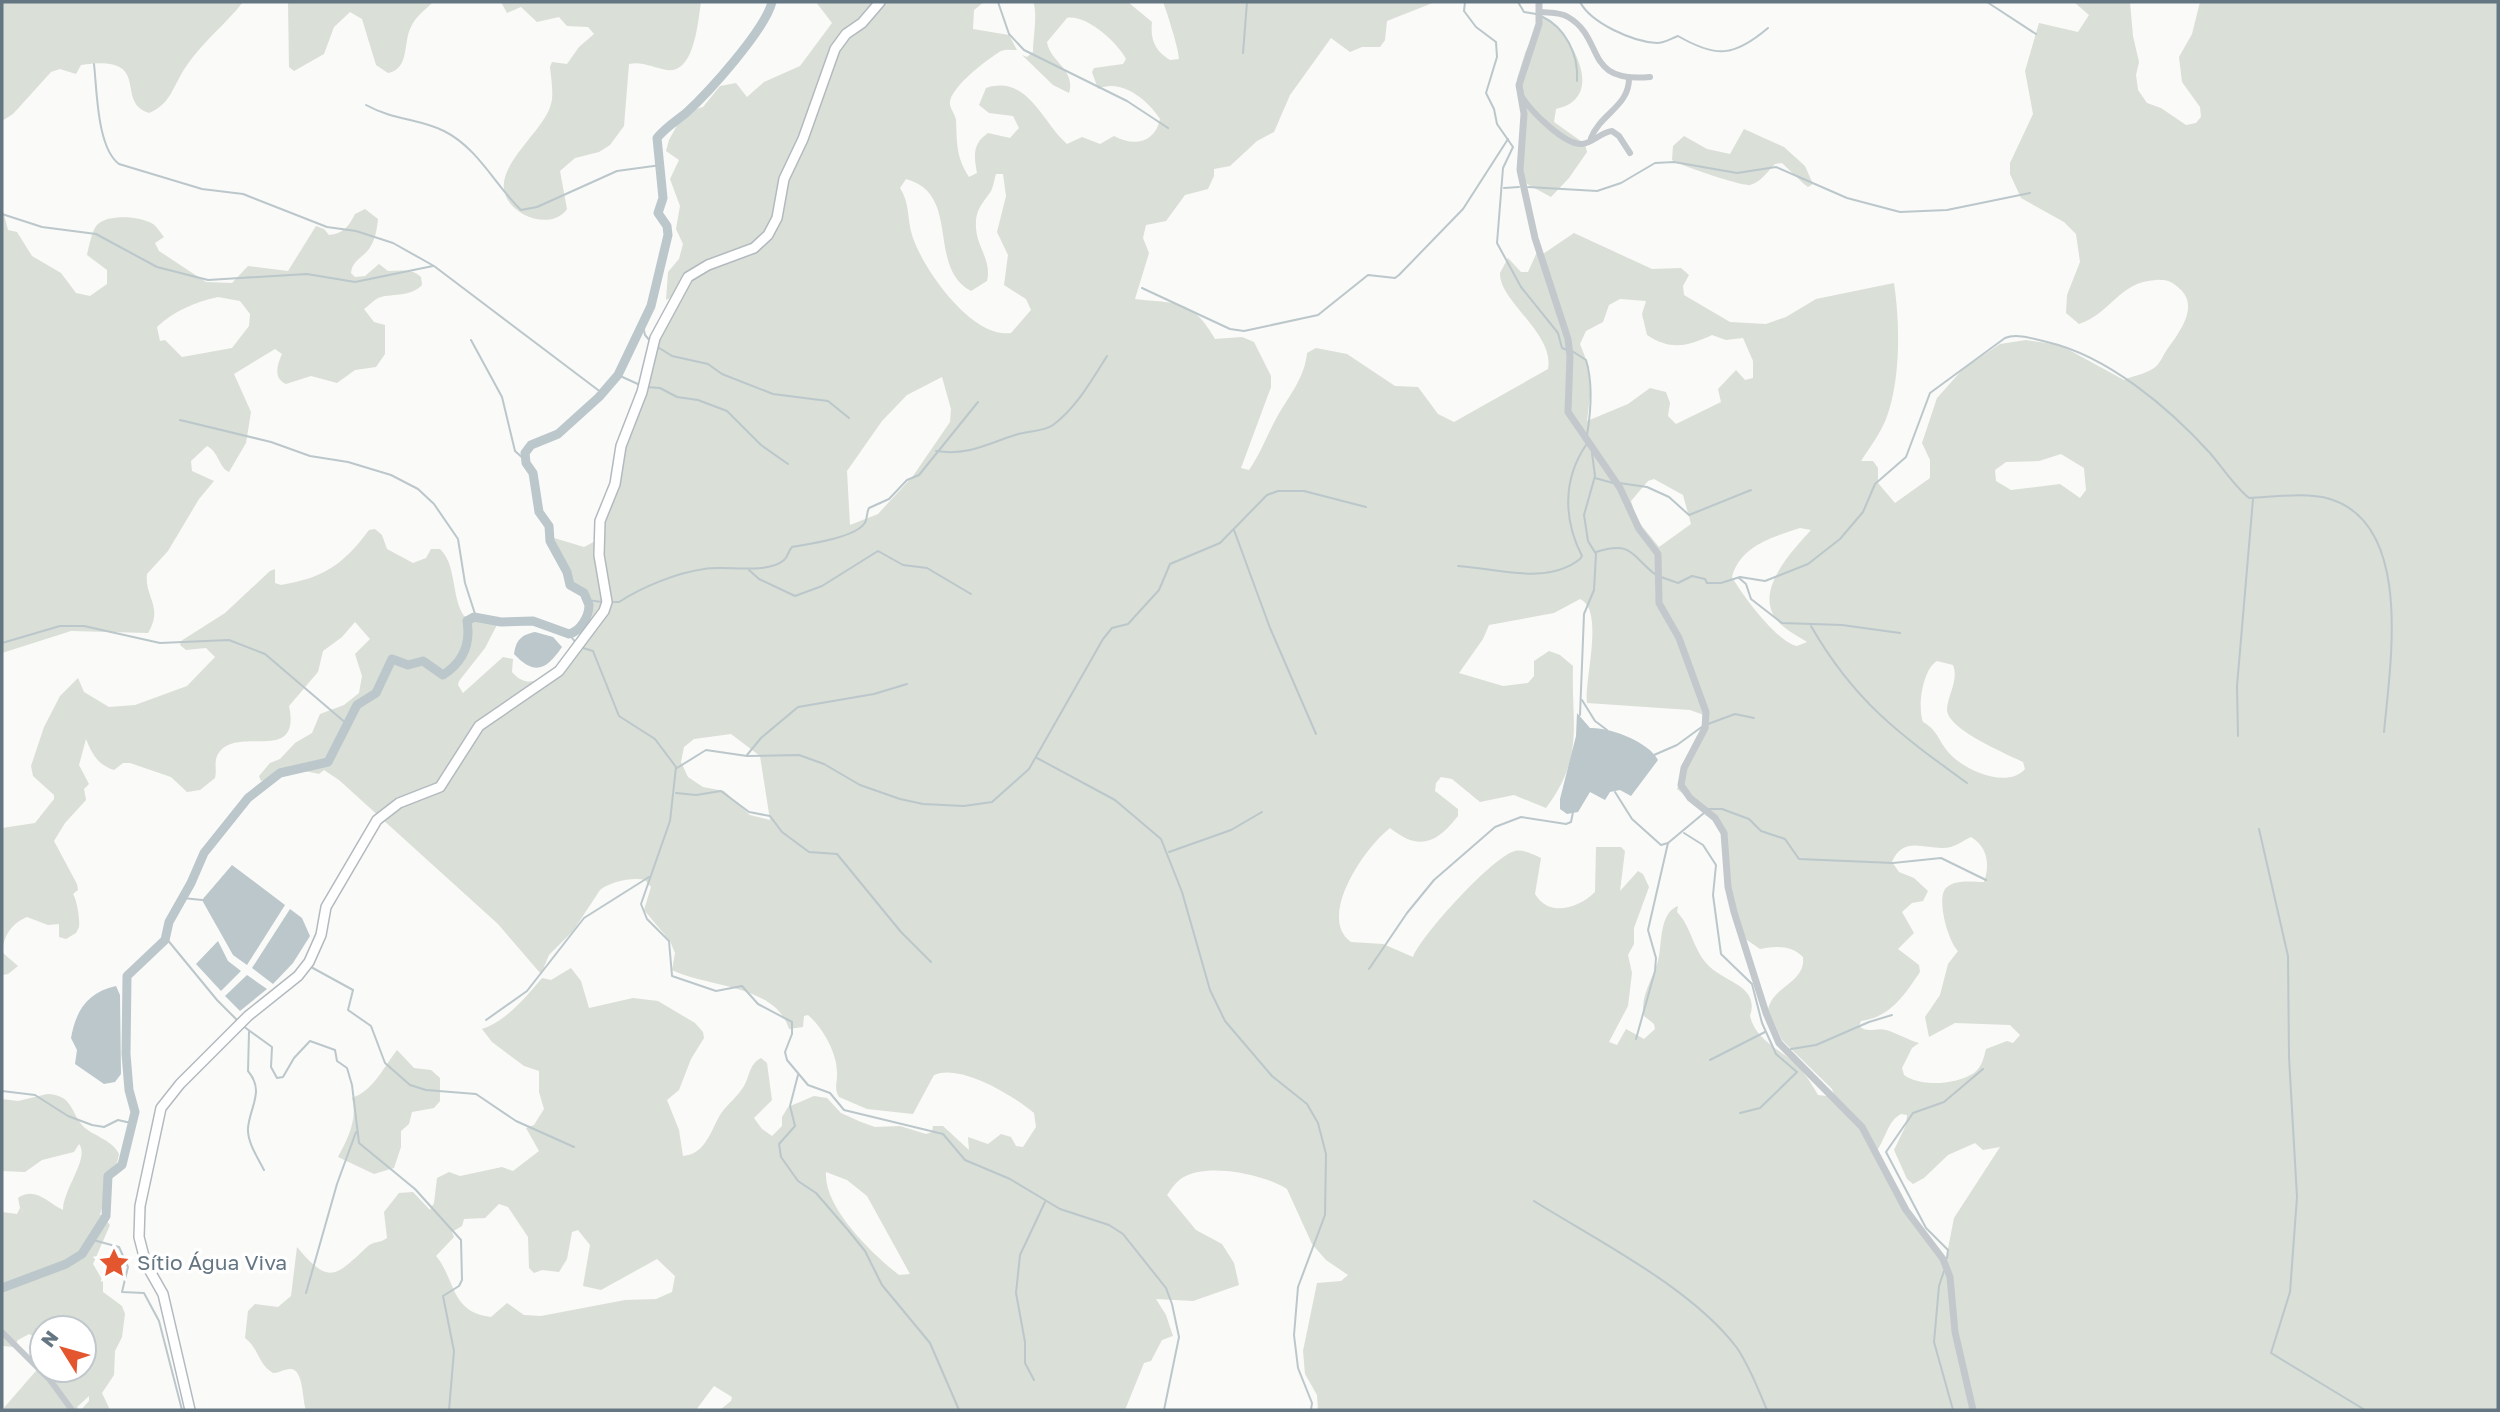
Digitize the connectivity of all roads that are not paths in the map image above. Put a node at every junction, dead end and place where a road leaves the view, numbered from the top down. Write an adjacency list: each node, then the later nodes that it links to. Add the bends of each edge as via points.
1 (880, 2): 11 (main road, via 835,49 784,179 777,218 768,235 754,248 688,277 655,338 642,392 621,446 615,484 600,521 604,611 559,671 479,726 440,787 399,803 377,820 326,907 309,962 247,1016 161,1108 140,1206 139,1237 146,1264 163,1294)
2 (1539, 2): 3 (street)
3 (1541, 12): 4 (street, via 1572,20 1605,69); 6 (street)
4 (1629, 77): 5 (street); 7 (street, via 1626,98 1606,116)
5 (1650, 77)
6 (1519, 92): 7 (street, via 1546,124 1578,144); 12 (street, via 1524,114 1521,180 1568,339 1568,412 1658,554 1659,603 1679,638 1706,712 1705,728 1684,768 1681,785 1724,832 1734,912 1773,1032 1862,1126 1906,1210 1943,1259)
7 (1591, 140): 8 (street, via 1612,131)
8 (1630, 153)
9 (2, 1332): 10 (street, via 50,1380)
10 (72, 1410)
11 (190, 1410)
12 (1973, 1410)

